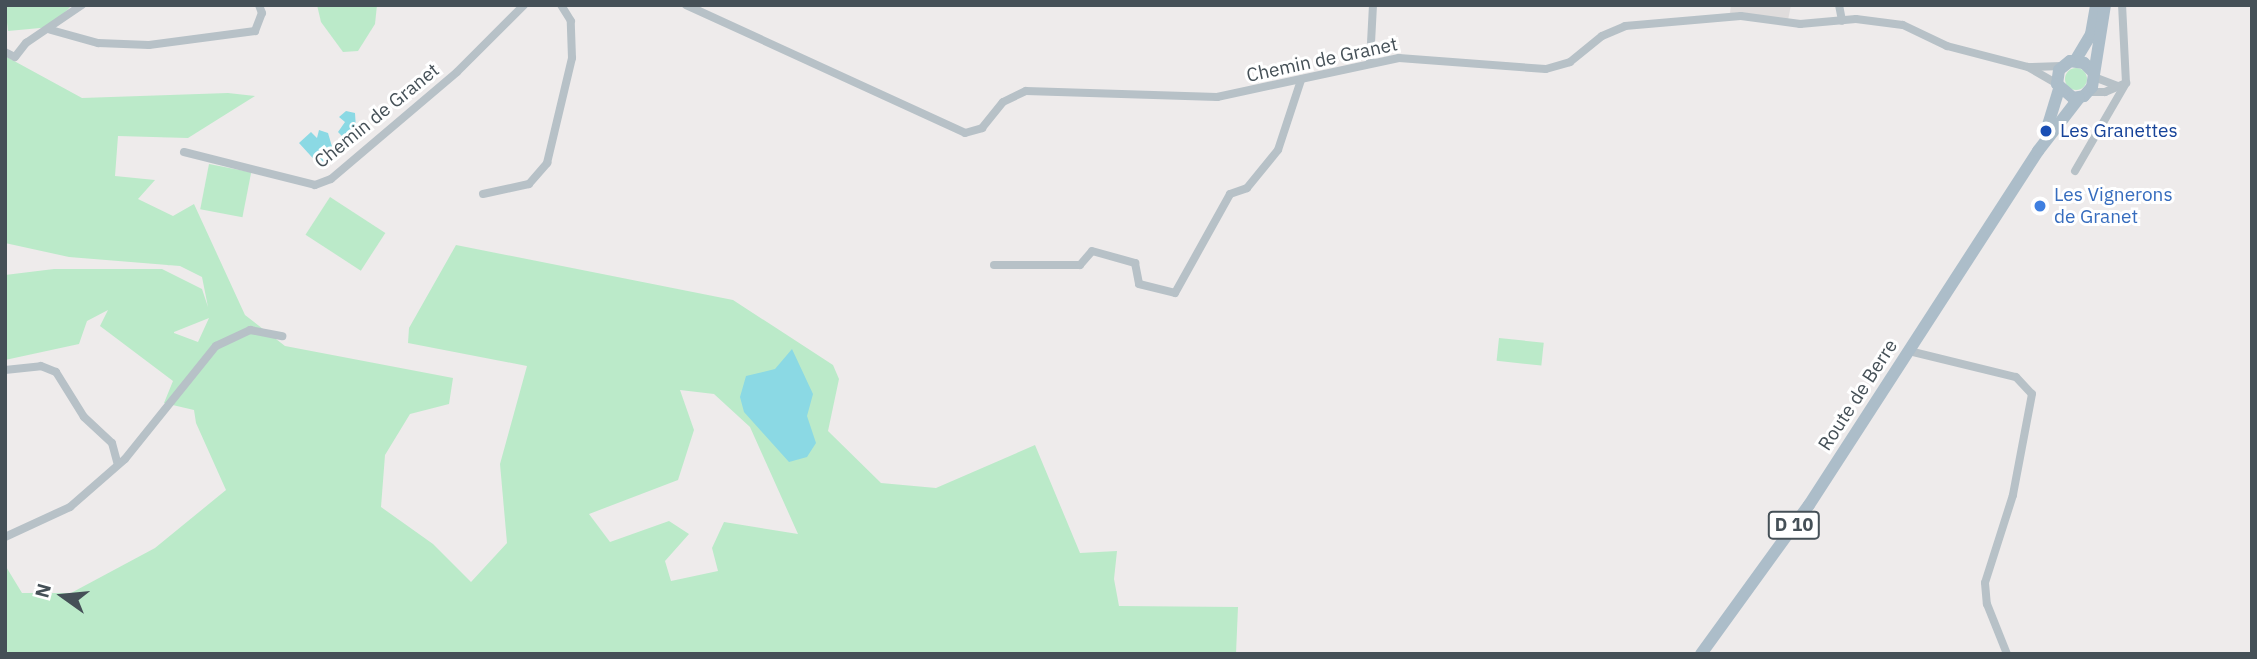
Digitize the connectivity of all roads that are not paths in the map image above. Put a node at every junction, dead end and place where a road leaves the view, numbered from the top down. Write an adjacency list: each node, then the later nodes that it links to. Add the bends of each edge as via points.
1 (82, 5): 11 (street)
2 (259, 5): 14 (street, via 261,23 255,31 149,45 98,43)
3 (524, 5): 26 (street, Chemin de Granet, via 457,72 331,179 315,185)
4 (561, 5): 28 (street, via 571,21 572,58 547,163 529,184)
5 (686, 5): 21 (street, Chemin de Granet, via 965,132 982,128 1003,102 1026,92 1217,97)
6 (1373, 5): 17 (street)
7 (1839, 5): 12 (street)
8 (2096, 5): 16 (main road, via 2087,45)
9 (2105, 5): 20 (main road)
10 (2122, 5): 22 (street)
11 (67, 17): 13 (street); 14 (street)
12 (1842, 21): 17 (street, Chemin de Granet, via 1800,24 1747,16 1625,26 1602,36 1570,62 1546,69 1414,57); 19 (street, Chemin de Granet, via 1903,25 1947,46)
13 (51, 30): 14 (street); 15 (street, via 26,43 15,57)
14 (70, 35)
15 (5, 52)
16 (2075, 61): 18 (main road); 20 (main road)
17 (1370, 62): 21 (street, Chemin de Granet)
18 (2062, 66): 19 (street, Chemin de Granet); 23 (main road, Route de Berre)
19 (2028, 67): 23 (street, Chemin de Granet)
20 (2093, 74): 22 (street); 24 (main road)
21 (1301, 80): 29 (street, via 1278,150 1247,188 1230,194 1175,293 1139,284 1135,263 1092,251 1080,265)
22 (2122, 85): 24 (street); 27 (street)
23 (2058, 87): 24 (main road); 25 (main road, Route de Berre)
24 (2084, 95): 25 (main road, Route de Berre)
25 (2038, 151): 31 (main road, Route de Berre)
26 (184, 152)
27 (2075, 171)
28 (483, 194)
29 (994, 265)
30 (282, 336): 33 (street, via 250,330 216,346 138,446)
31 (1909, 351): 35 (main road, Route de Berre / D 10); 36 (street, via 2016,377 2032,394 2013,495 1985,583 1987,604)
32 (5, 370): 33 (street, via 41,366 56,372 84,417 113,443)
33 (117, 462): 34 (street, via 70,507)
34 (5, 537)
35 (1701, 654)
36 (2007, 654)

